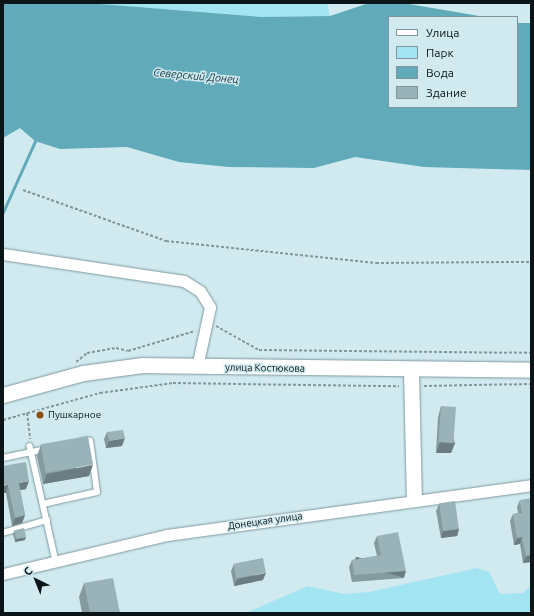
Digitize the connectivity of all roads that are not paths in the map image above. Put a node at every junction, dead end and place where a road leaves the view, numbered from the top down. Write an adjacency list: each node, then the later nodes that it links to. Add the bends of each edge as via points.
1 (4, 254): 2 (street, via 184,281 200,291 210,307 208,326)
2 (197, 367): 4 (main road, улица Костюкова); 5 (main road, улица Костюкова, via 142,365 83,373)
3 (531, 370): 4 (main road, улица Костюкова)
4 (411, 371): 11 (main road)
5 (3, 395)
6 (75, 444): 12 (lane, via 90,441 97,492)
7 (53, 448): 8 (lane)
8 (31, 449): 9 (lane); 12 (lane)
9 (3, 458)
10 (531, 485): 11 (street, Донецкая улица)
11 (414, 499): 15 (street, Донецкая улица, via 167,534)
12 (43, 504): 13 (lane)
13 (47, 520): 14 (lane); 15 (lane)
14 (3, 533)
15 (56, 561): 16 (street, Донецкая улица)
16 (3, 574)

